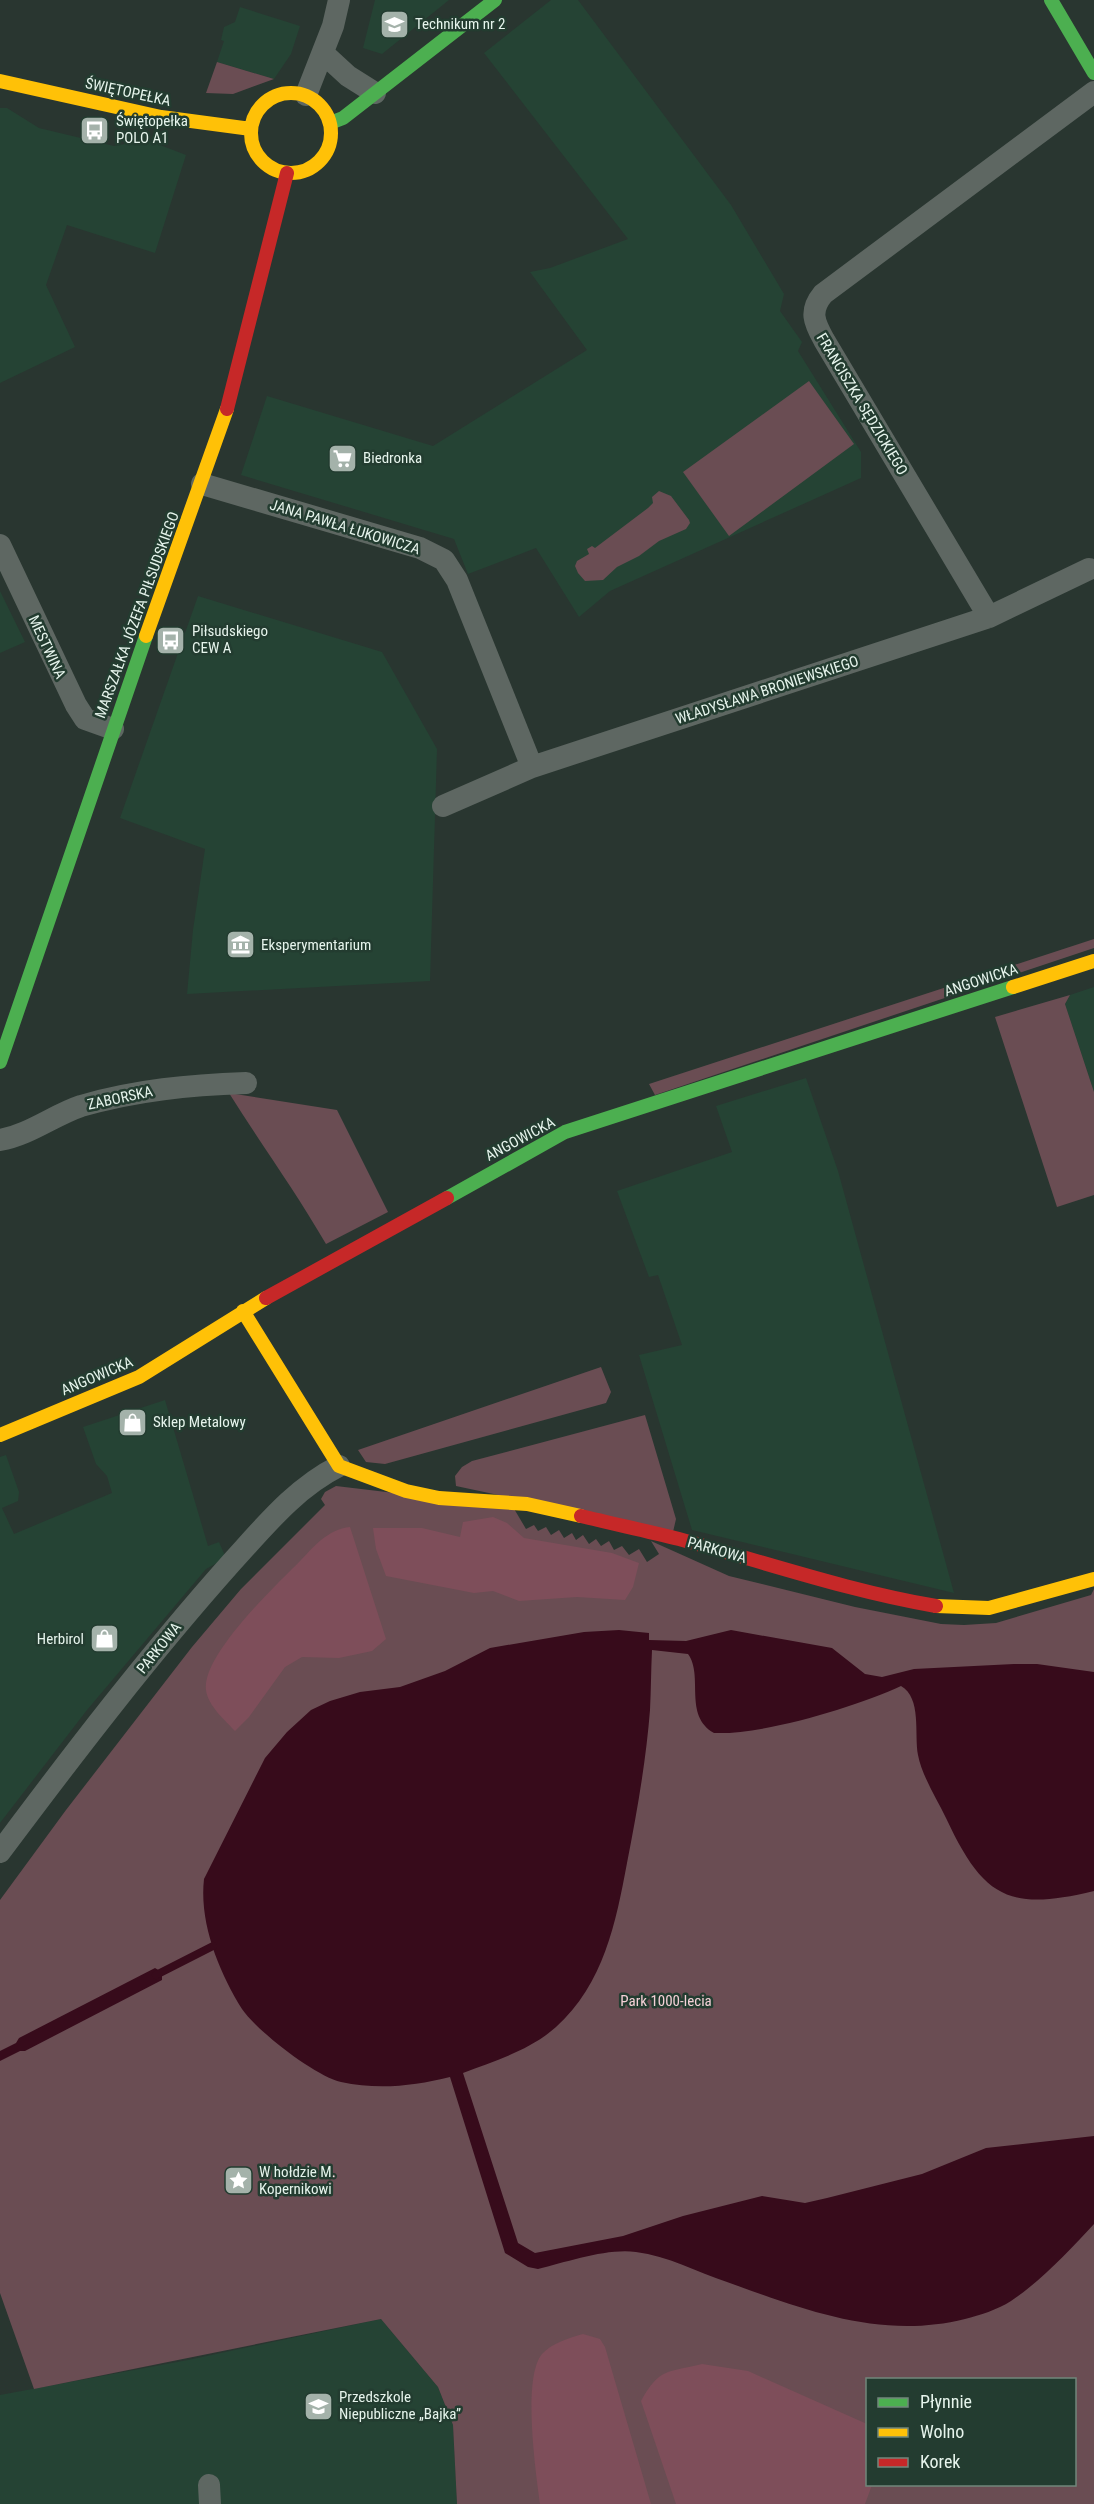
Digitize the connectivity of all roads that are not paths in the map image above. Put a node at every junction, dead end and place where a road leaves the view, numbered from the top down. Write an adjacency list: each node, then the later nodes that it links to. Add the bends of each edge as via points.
1 (339, 0): 4 (street)
2 (495, 0): 8 (street)
3 (1051, 0): 5 (street)
4 (323, 53): 8 (street); 9 (street)
5 (1094, 73)
6 (0, 81): 11 (street, ŚWIĘTOPEŁKA, via 161,117)
7 (1094, 92): 16 (street, FRANCISZKA SĘDZICKIEGO, via 823,294 813,312 814,323)
8 (375, 93): 10 (street, via 343,118)
9 (306, 95): 10 (street, via 323,108); 11 (street, via 285,93 270,98 257,110)
10 (330, 123): 12 (street, via 331,140 320,161 308,169)
11 (251, 129): 12 (street, via 254,149 261,160)
12 (287, 173): 13 (street, MARSZAŁKA JÓZEFA PIŁSUDSKIEGO, via 277,224 238,356 230,402)
13 (202, 484): 17 (street, MARSZAŁKA JÓZEFA PIŁSUDSKIEGO); 18 (street, JANA PAWŁA ŁUKOWICZA, via 420,548 444,560 457,580)
14 (0, 546): 17 (street, MESTWINA, via 76,705 85,719)
15 (1089, 569): 16 (street, WŁADYSŁAWA BRONIEWSKIEGO)
16 (989, 617): 18 (street, WŁADYSŁAWA BRONIEWSKIEGO)
17 (113, 729): 21 (street, MARSZAŁKA JÓZEFA PIŁSUDSKIEGO)
18 (532, 767): 19 (street, WŁADYSŁAWA BRONIEWSKIEGO)
19 (443, 806)
20 (1094, 961): 24 (street, ANGOWICKA, via 565,1132)
21 (0, 1062)
22 (246, 1083): 23 (street, ZABORSKA, via 188,1085 130,1094 79,1107)
23 (0, 1140)
24 (243, 1311): 25 (street, ANGOWICKA, via 140,1377); 26 (street)
25 (0, 1435)
26 (339, 1466): 27 (street, PARKOWA, via 406,1491 462,1501 527,1504 679,1539 900,1600 946,1608 990,1608); 28 (street, PARKOWA, via 309,1483 279,1510 207,1591 82,1743)
27 (1094, 1579)
28 (0, 1852)

